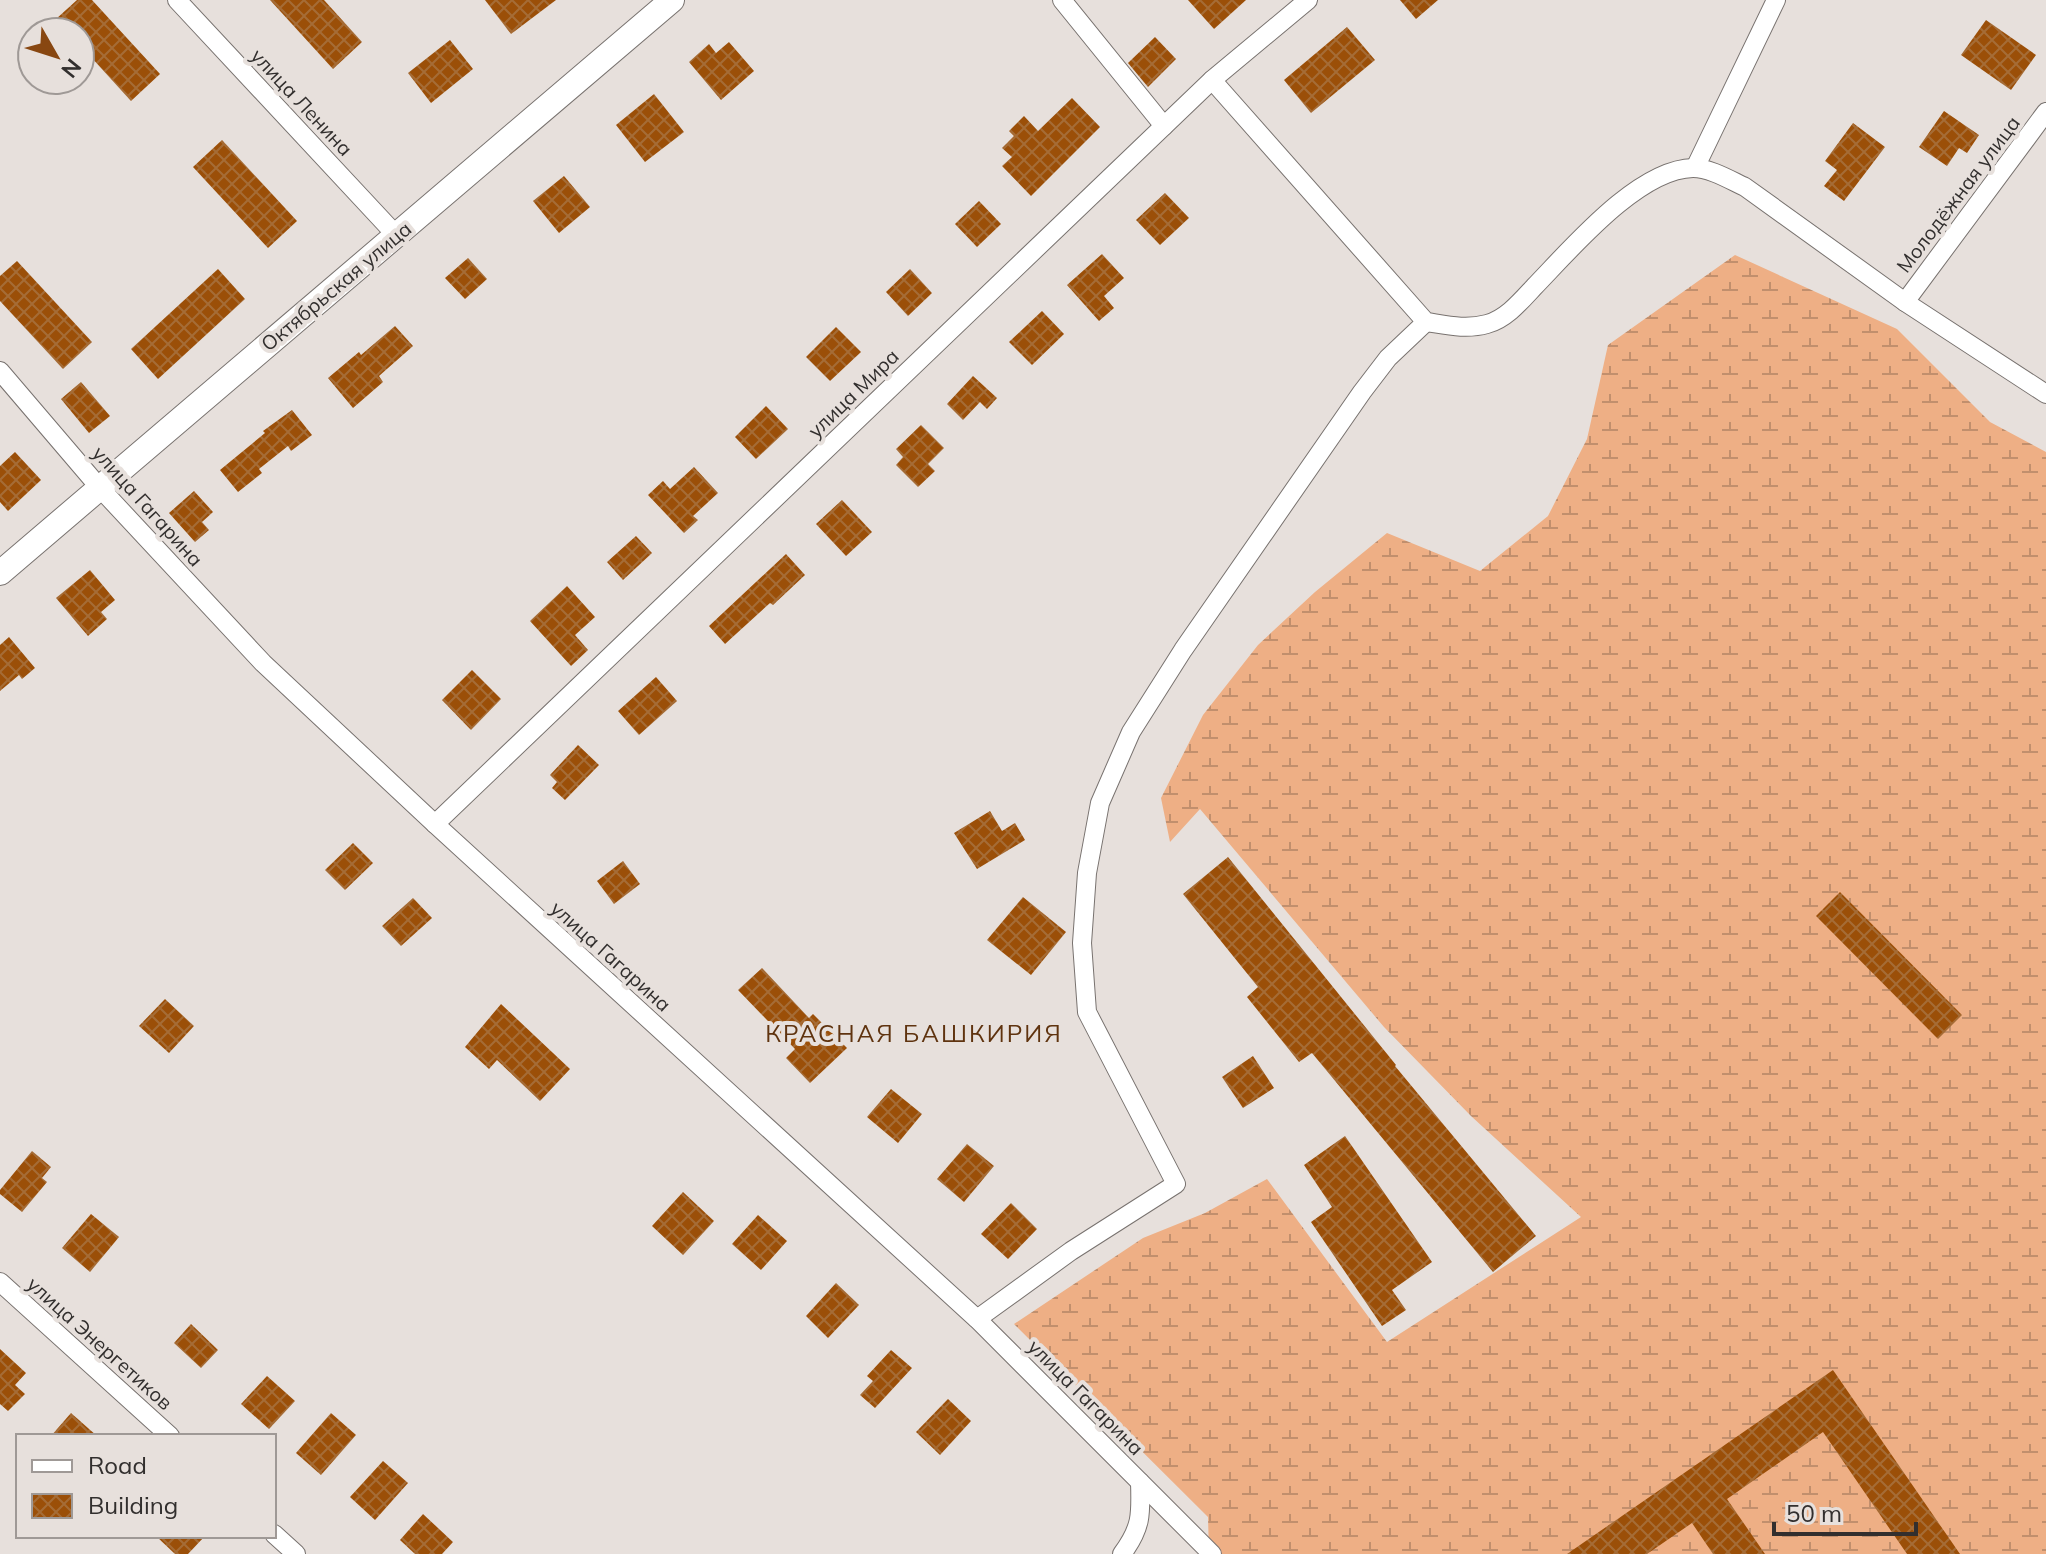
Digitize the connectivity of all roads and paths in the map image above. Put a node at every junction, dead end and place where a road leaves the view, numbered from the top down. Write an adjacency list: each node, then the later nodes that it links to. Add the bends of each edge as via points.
1 (177, 0): 10 (street, улица Ленина)
2 (672, 0): 10 (street, Октябрьская улица)
3 (1062, 0): 8 (street)
4 (1308, 0): 6 (street, улица Мира)
5 (1776, 0): 9 (street)
6 (1212, 80): 8 (street, улица Мира); 12 (street)
7 (2046, 112): 11 (street, Молодёжная улица)
8 (1164, 126): 17 (street, улица Мира)
9 (1695, 168): 11 (street, via 1745,187); 12 (street, via 1671,172 1634,192 1598,221 1512,310 1490,324 1465,328)
10 (396, 235): 15 (street, Октябрьская улица)
11 (1905, 302): 14 (street)
12 (1426, 322): 19 (street, via 1362,392 1183,650 1131,732 1100,803 1082,943 1087,1012 1176,1184)
13 (0, 371): 15 (street, улица Гагарина)
14 (2046, 394)
15 (99, 487): 16 (street, Октябрьская улица); 17 (street, улица Гагарина, via 263,663)
16 (0, 573)
17 (435, 824): 19 (street, улица Гагарина)
18 (0, 1282): 20 (street, улица Энергетиков)
19 (977, 1319): 21 (street, улица Гагарина)
20 (168, 1434)
21 (1140, 1482): 24 (street, via 1141,1517); 25 (street, улица Гагарина)
22 (276, 1536): 23 (street)
23 (296, 1554)
24 (1122, 1554)
25 (1212, 1554)

